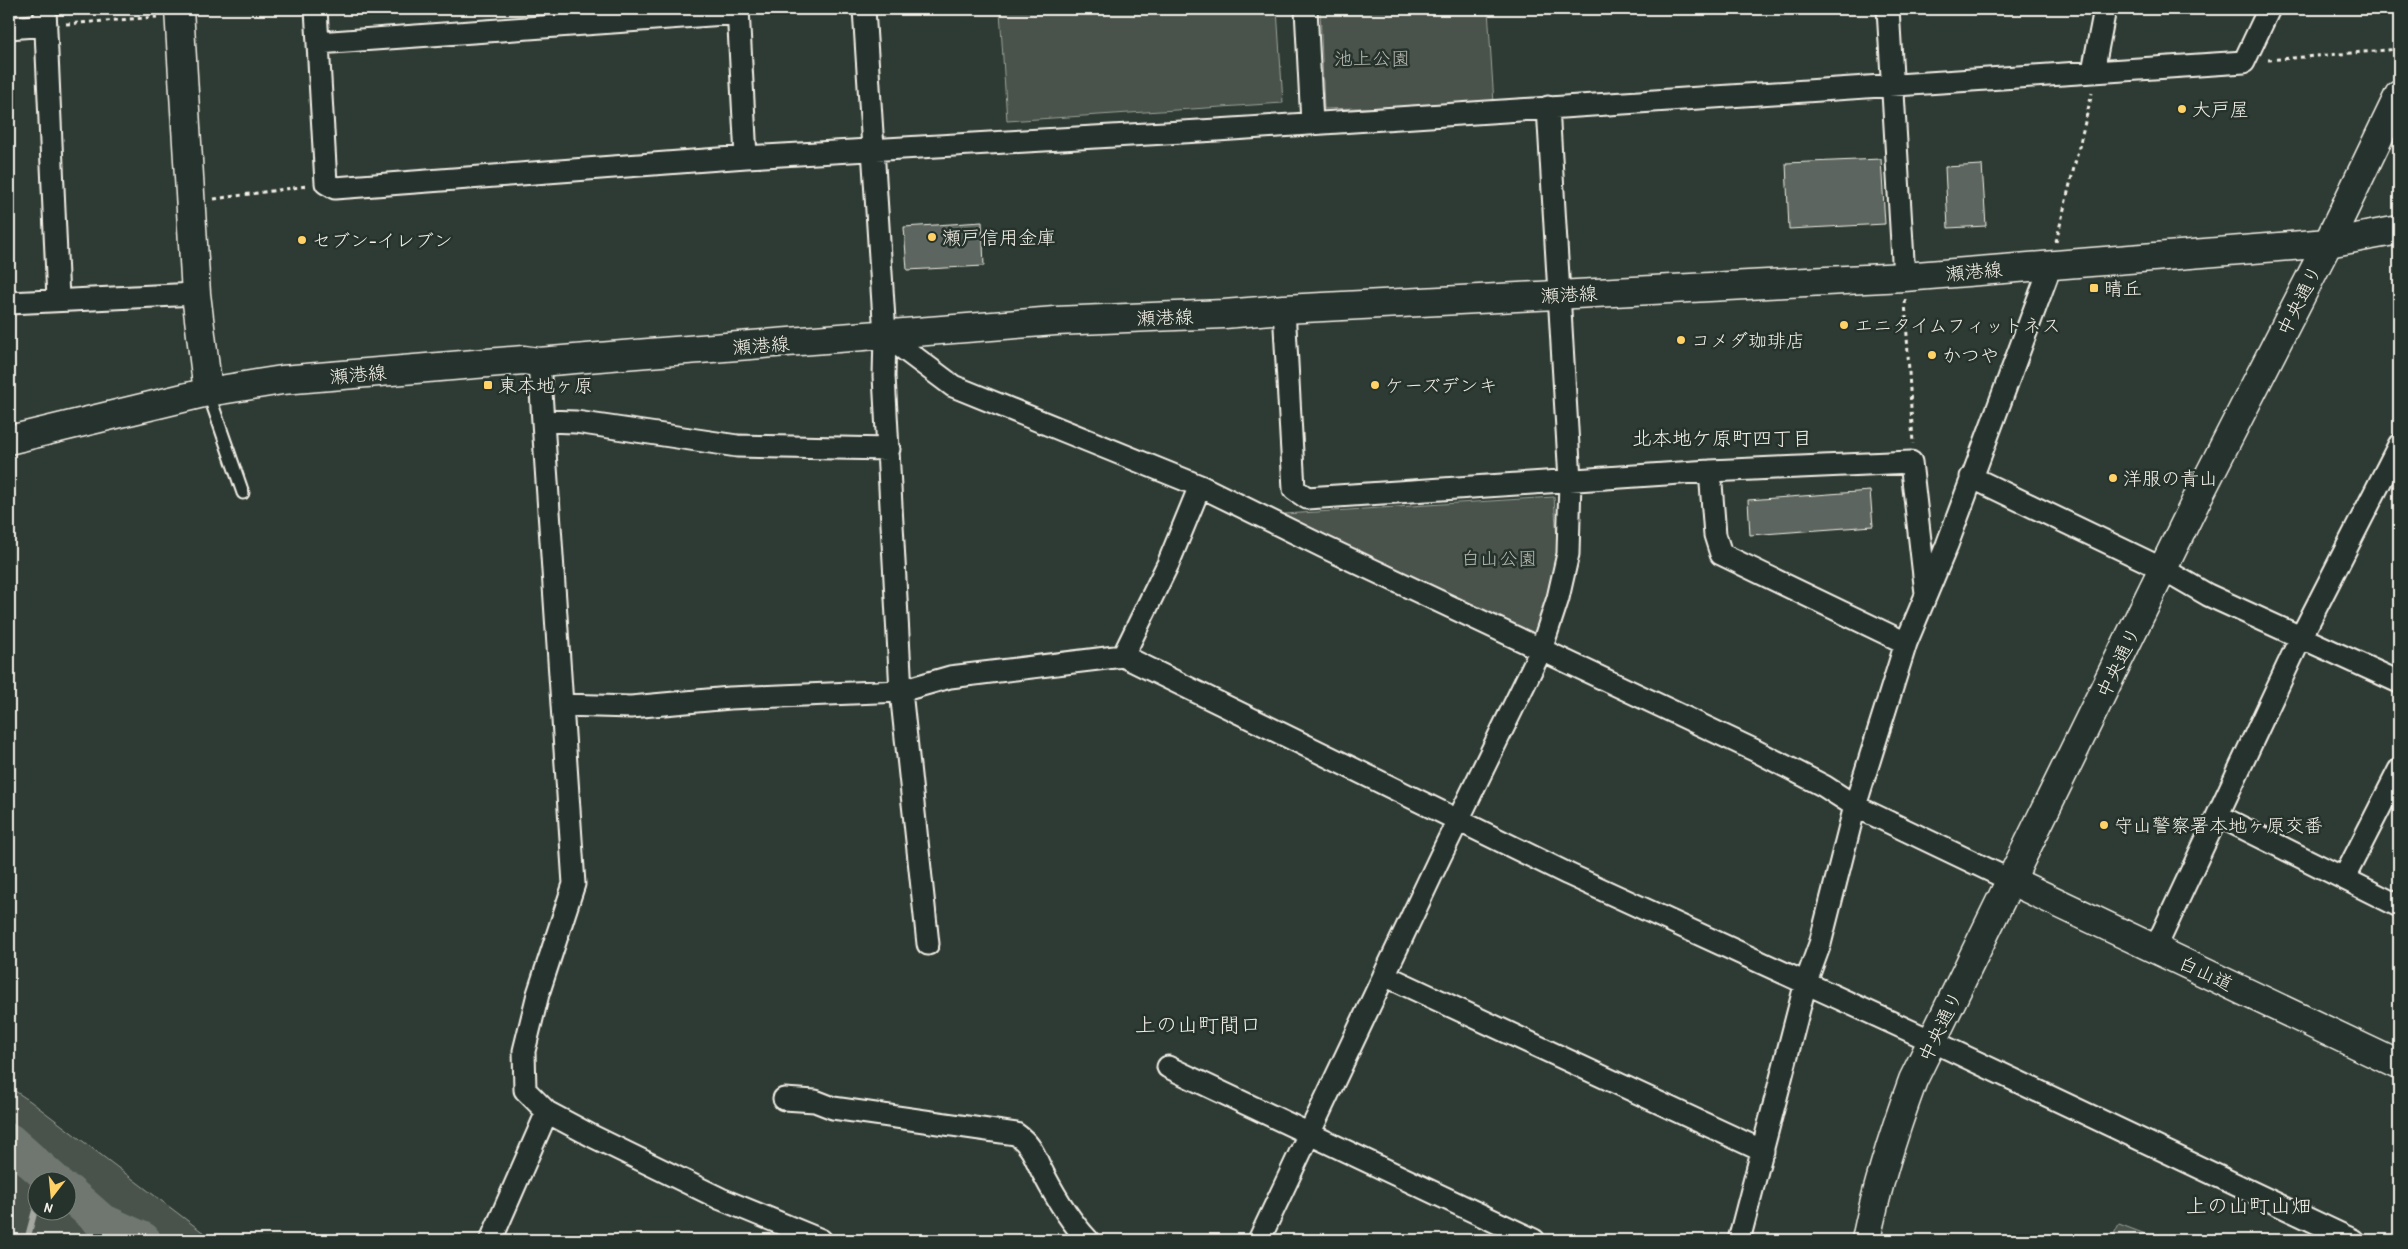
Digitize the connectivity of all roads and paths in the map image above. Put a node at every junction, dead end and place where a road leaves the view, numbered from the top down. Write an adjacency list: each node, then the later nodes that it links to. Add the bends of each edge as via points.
1 (316, 9): 11 (street)
2 (864, 9): 19 (street)
3 (1306, 9): 18 (street)
4 (1888, 9): 15 (street)
5 (2105, 9): 14 (street)
6 (2269, 9): 13 (street)
7 (738, 11): 11 (street); 20 (street)
8 (179, 12): 9 (path); 22 (main road)
9 (45, 17): 10 (street); 30 (street)
10 (9, 28)
11 (318, 44): 21 (street)
12 (2399, 49): 13 (path)
13 (2244, 62): 14 (street)
14 (2095, 71): 15 (street); 26 (path)
15 (1892, 84): 17 (street); 27 (street)
16 (2399, 95): 24 (main road, 中央通り)
17 (1548, 107): 18 (street); 29 (street)
18 (1312, 123): 19 (street)
19 (872, 150): 20 (street); 33 (street)
20 (746, 157): 21 (street, via 335,188)
21 (326, 184): 22 (path)
22 (191, 202): 28 (main road)
23 (2399, 230): 24 (main road, 瀬港線)
24 (2328, 243): 25 (main road, 瀬港線); 26 (main road, 瀬港線); 46 (main road, 中央通り)
25 (2399, 251)
26 (2051, 265): 27 (main road, 瀬港線); 42 (street)
27 (1904, 277): 29 (main road, 瀬港線); 40 (path, via 1913,447)
28 (196, 294): 30 (street); 35 (main road)
29 (1560, 294): 32 (main road, 瀬港線); 43 (street)
30 (58, 299): 31 (street)
31 (9, 303)
32 (1284, 308): 33 (main road, 瀬港線); 43 (street, via 1294,489 1307,498)
33 (885, 335): 34 (main road, 瀬港線); 39 (street); 44 (street, via 953,386)
34 (539, 362): 35 (main road, 瀬港線, via 524,360 292,380); 36 (street)
35 (208, 392): 37 (main road, 瀬港線); 45 (lane)
36 (543, 421): 39 (street, via 576,422 737,446); 54 (street)
37 (9, 440)
38 (2399, 445): 48 (street)
39 (889, 449): 53 (street)
40 (1906, 463): 41 (street); 47 (street, via 1911,462)
41 (1710, 471): 43 (street); 49 (street, via 1715,536 1721,554)
42 (1971, 477): 46 (street); 47 (street)
43 (1570, 480): 50 (street, via 1568,554)
44 (1200, 486): 50 (street); 51 (street, via 1168,564)
45 (243, 493)
46 (2163, 569): 48 (street, via 2208,595); 60 (main road, 中央通り)
47 (1926, 596): 49 (street)
48 (2301, 637): 52 (street); 57 (street)
49 (1906, 643): 56 (street)
50 (1541, 650): 56 (street, via 1754,750); 58 (street)
51 (1123, 656): 53 (street, via 950,677); 58 (street)
52 (2399, 682)
53 (901, 691): 54 (street, via 730,698 631,707); 62 (street)
54 (563, 705): 70 (street, via 574,884 538,994 524,1051 525,1090)
55 (2399, 770): 59 (street)
56 (1855, 806): 60 (street); 65 (street, via 1820,944)
57 (2219, 816): 59 (street); 63 (street)
58 (1458, 821): 64 (street); 65 (street)
59 (2344, 878): 61 (street)
60 (2012, 881): 63 (main road, 白山道); 66 (main road, 中央通り)
61 (2399, 906)
62 (928, 944)
63 (2155, 949): 67 (main road, 白山道)
64 (1384, 975): 71 (street); 72 (street)
65 (1806, 982): 66 (street); 72 (street)
66 (1932, 1041): 79 (main road, 中央通り, via 1913,1080 1897,1125); 80 (street)
67 (2399, 1065)
68 (1168, 1067): 71 (street)
69 (784, 1100): 75 (street, via 815,1101 833,1108 1016,1134 1028,1143 1068,1216)
70 (547, 1112): 73 (street); 74 (street, via 721,1198)
71 (1310, 1135): 76 (street); 77 (street)
72 (1763, 1151): 78 (street)
73 (491, 1240)
74 (821, 1240)
75 (1088, 1240)
76 (1259, 1240)
77 (1534, 1240)
78 (1739, 1240)
79 (1866, 1240)
80 (2353, 1240)

